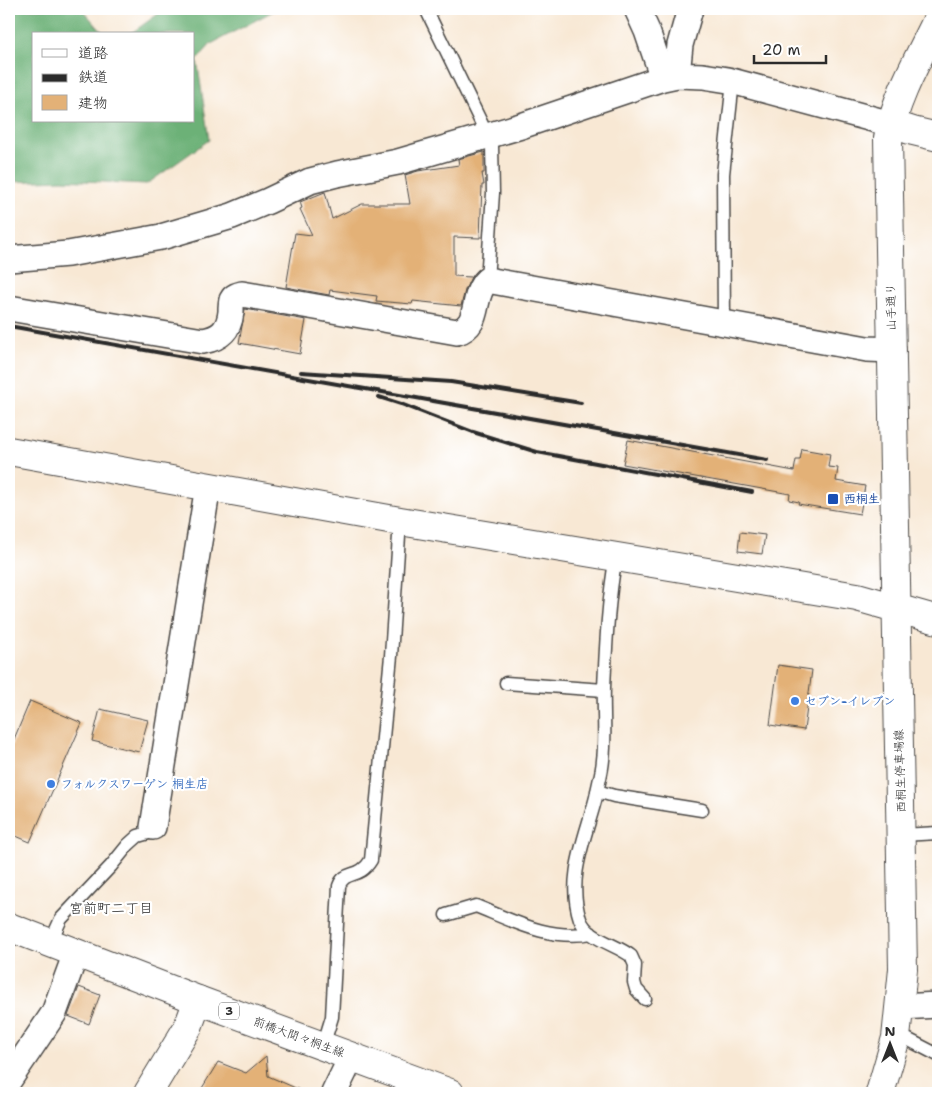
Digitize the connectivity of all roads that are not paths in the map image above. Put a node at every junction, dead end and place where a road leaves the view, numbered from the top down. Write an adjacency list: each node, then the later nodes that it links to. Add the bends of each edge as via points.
1 (426, 9): 8 (lane)
2 (637, 9): 5 (street)
3 (690, 9): 5 (street)
4 (938, 18): 7 (street, 山手通り)
5 (670, 77): 6 (street, via 703,76); 8 (street)
6 (733, 81): 7 (street); 13 (lane, via 723,174)
7 (890, 124): 9 (street); 14 (street, 山手通り, via 887,151)
8 (488, 135): 10 (street, via 398,162 317,179 232,216 161,237 68,254); 11 (lane, via 492,145 493,193)
9 (938, 137)
10 (9, 259)
11 (487, 280): 12 (street, via 480,287 472,322 457,332 242,294 232,300 230,324 212,340 203,341); 13 (street)
12 (9, 308)
13 (724, 324): 14 (street, via 867,349)
14 (892, 350): 19 (street, 山手通り)
15 (9, 451): 16 (street)
16 (208, 486): 17 (street); 25 (street)
17 (400, 521): 18 (street); 38 (lane, via 391,656 371,860 366,869 345,876 339,886 332,1017)
18 (616, 556): 19 (street, via 857,597); 22 (lane, via 608,608)
19 (895, 607): 20 (street); 27 (street, 西桐生停車場線)
20 (938, 620)
21 (506, 683): 22 (lane)
22 (604, 690): 23 (lane, via 603,760)
23 (597, 791): 24 (lane); 30 (lane, via 576,876 578,913 584,928)
24 (702, 810)
25 (153, 827): 31 (lane, via 152,832 138,836 128,846 61,919)
26 (938, 834): 27 (lane)
27 (902, 835): 36 (street, 西桐生停車場線, via 903,969)
28 (446, 915): 30 (lane, via 476,906 537,931 578,936)
29 (9, 927): 31 (street, 前橋大間々桐生線 / 3)
30 (591, 933): 33 (lane, via 631,956 635,965 636,989)
31 (50, 943): 32 (street, 前橋大間々桐生線 / 3)
32 (76, 953): 34 (street, 前橋大間々桐生線 / 3); 41 (street, via 54,1013)
33 (645, 999)
34 (198, 1000): 38 (street, 前橋大間々桐生線 / 3); 42 (street, via 188,1027)
35 (938, 1005): 36 (street)
36 (900, 1007): 37 (street, 西桐生停車場線)
37 (896, 1038): 39 (lane, via 909,1040); 45 (street, 西桐生停車場線)
38 (323, 1046): 40 (street, 前橋大間々桐生線 / 3)
39 (938, 1055)
40 (352, 1056): 43 (street); 44 (street, 前橋大間々桐生線 / 3)
41 (9, 1080)
42 (148, 1093)
43 (334, 1093)
44 (450, 1093)
45 (880, 1093)

